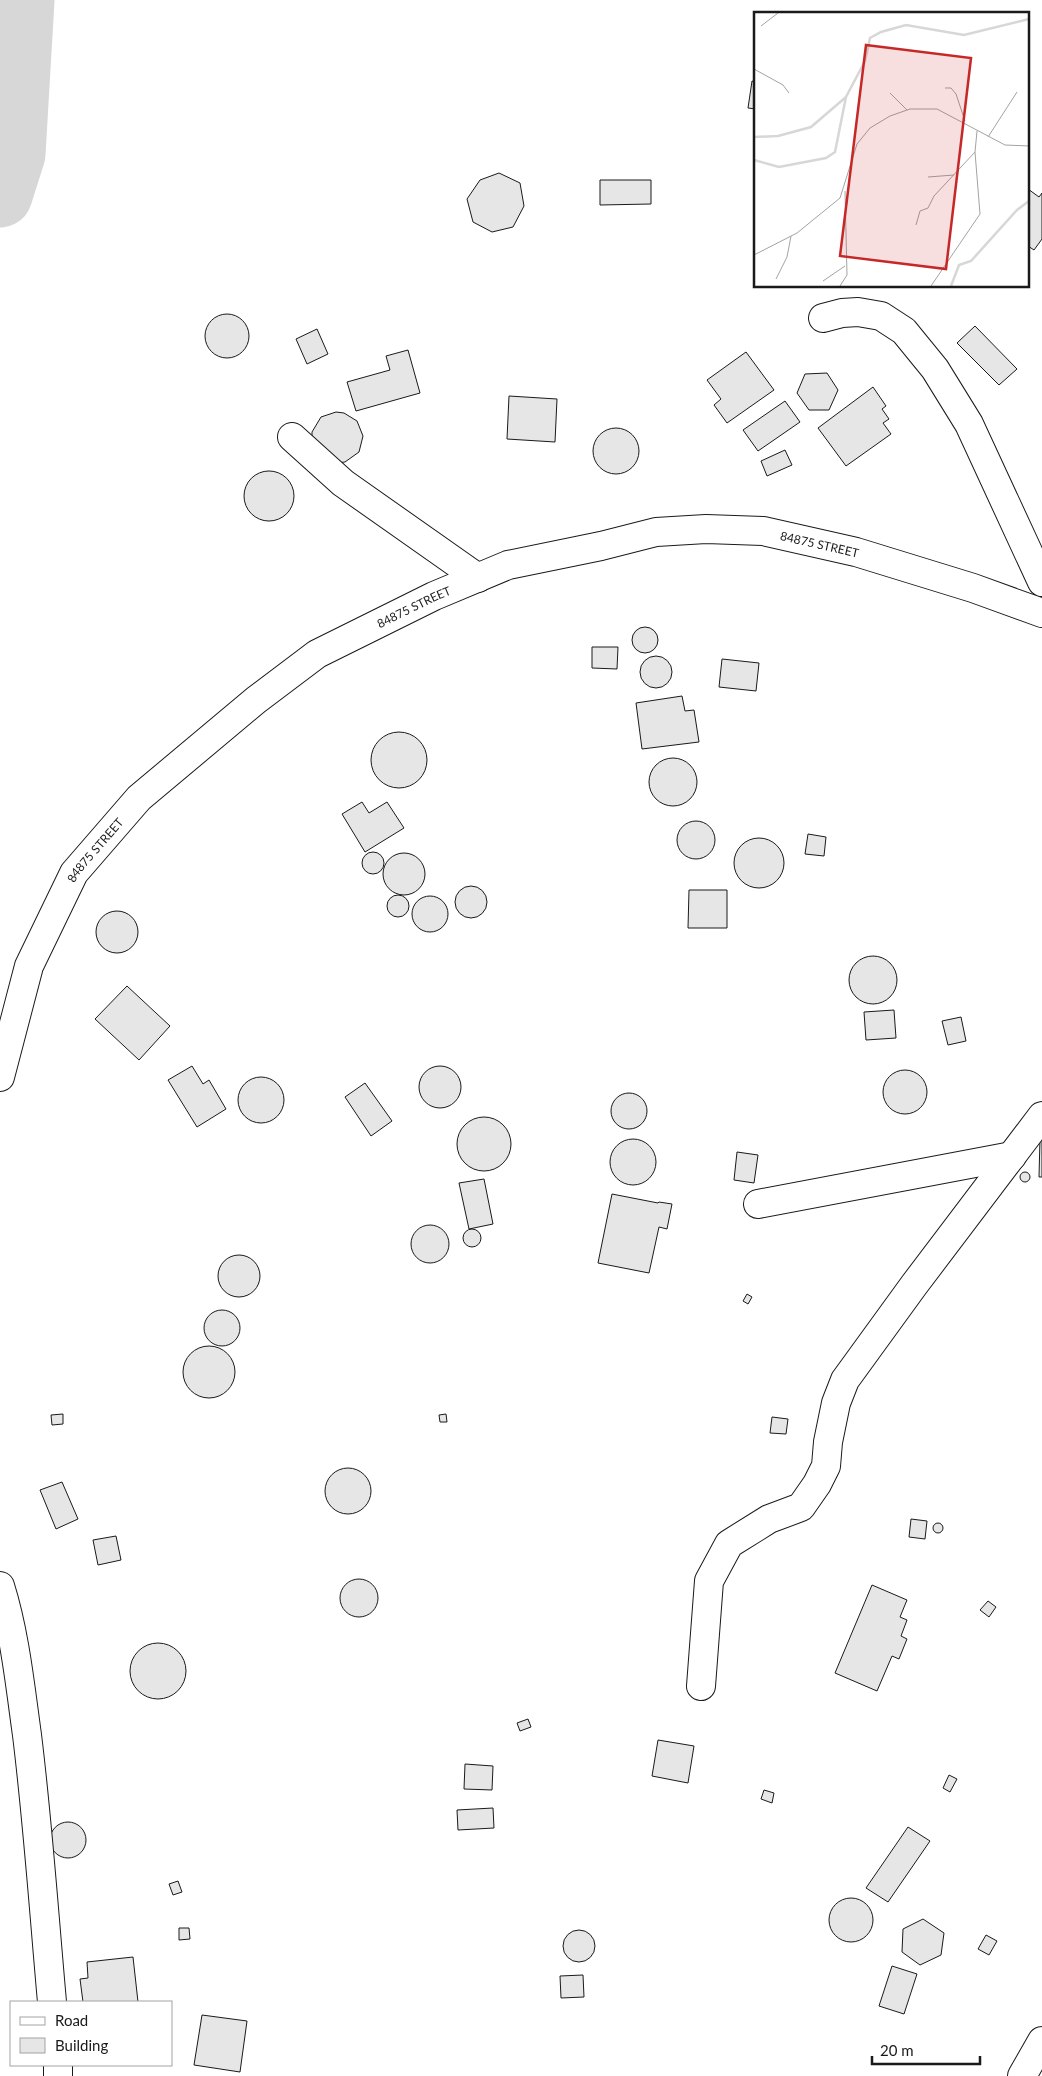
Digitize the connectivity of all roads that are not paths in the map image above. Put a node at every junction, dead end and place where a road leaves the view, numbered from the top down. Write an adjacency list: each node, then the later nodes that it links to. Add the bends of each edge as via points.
1 (823, 318): 4 (street, via 858,312 881,316 904,331 935,369 969,424)
2 (292, 436): 3 (street, via 343,482)
3 (478, 578): 5 (street, 84875 STREET, via 508,565 656,532 706,529 763,531 856,552); 6 (street, 84875 STREET, via 434,596 317,654 256,700 139,798 74,872 28,966)
4 (1042, 582)
5 (1042, 613)
6 (0, 1077)
7 (1042, 1116): 8 (street)
8 (1012, 1156): 9 (street); 11 (street, via 845,1380 836,1403 826,1466 807,1499 801,1507 769,1519 729,1544 709,1581)
9 (758, 1204)
10 (0, 1586): 12 (street, via 19,1673)
11 (701, 1686)
12 (52, 2001)
13 (1042, 2041): 14 (street)
14 (1022, 2076)

